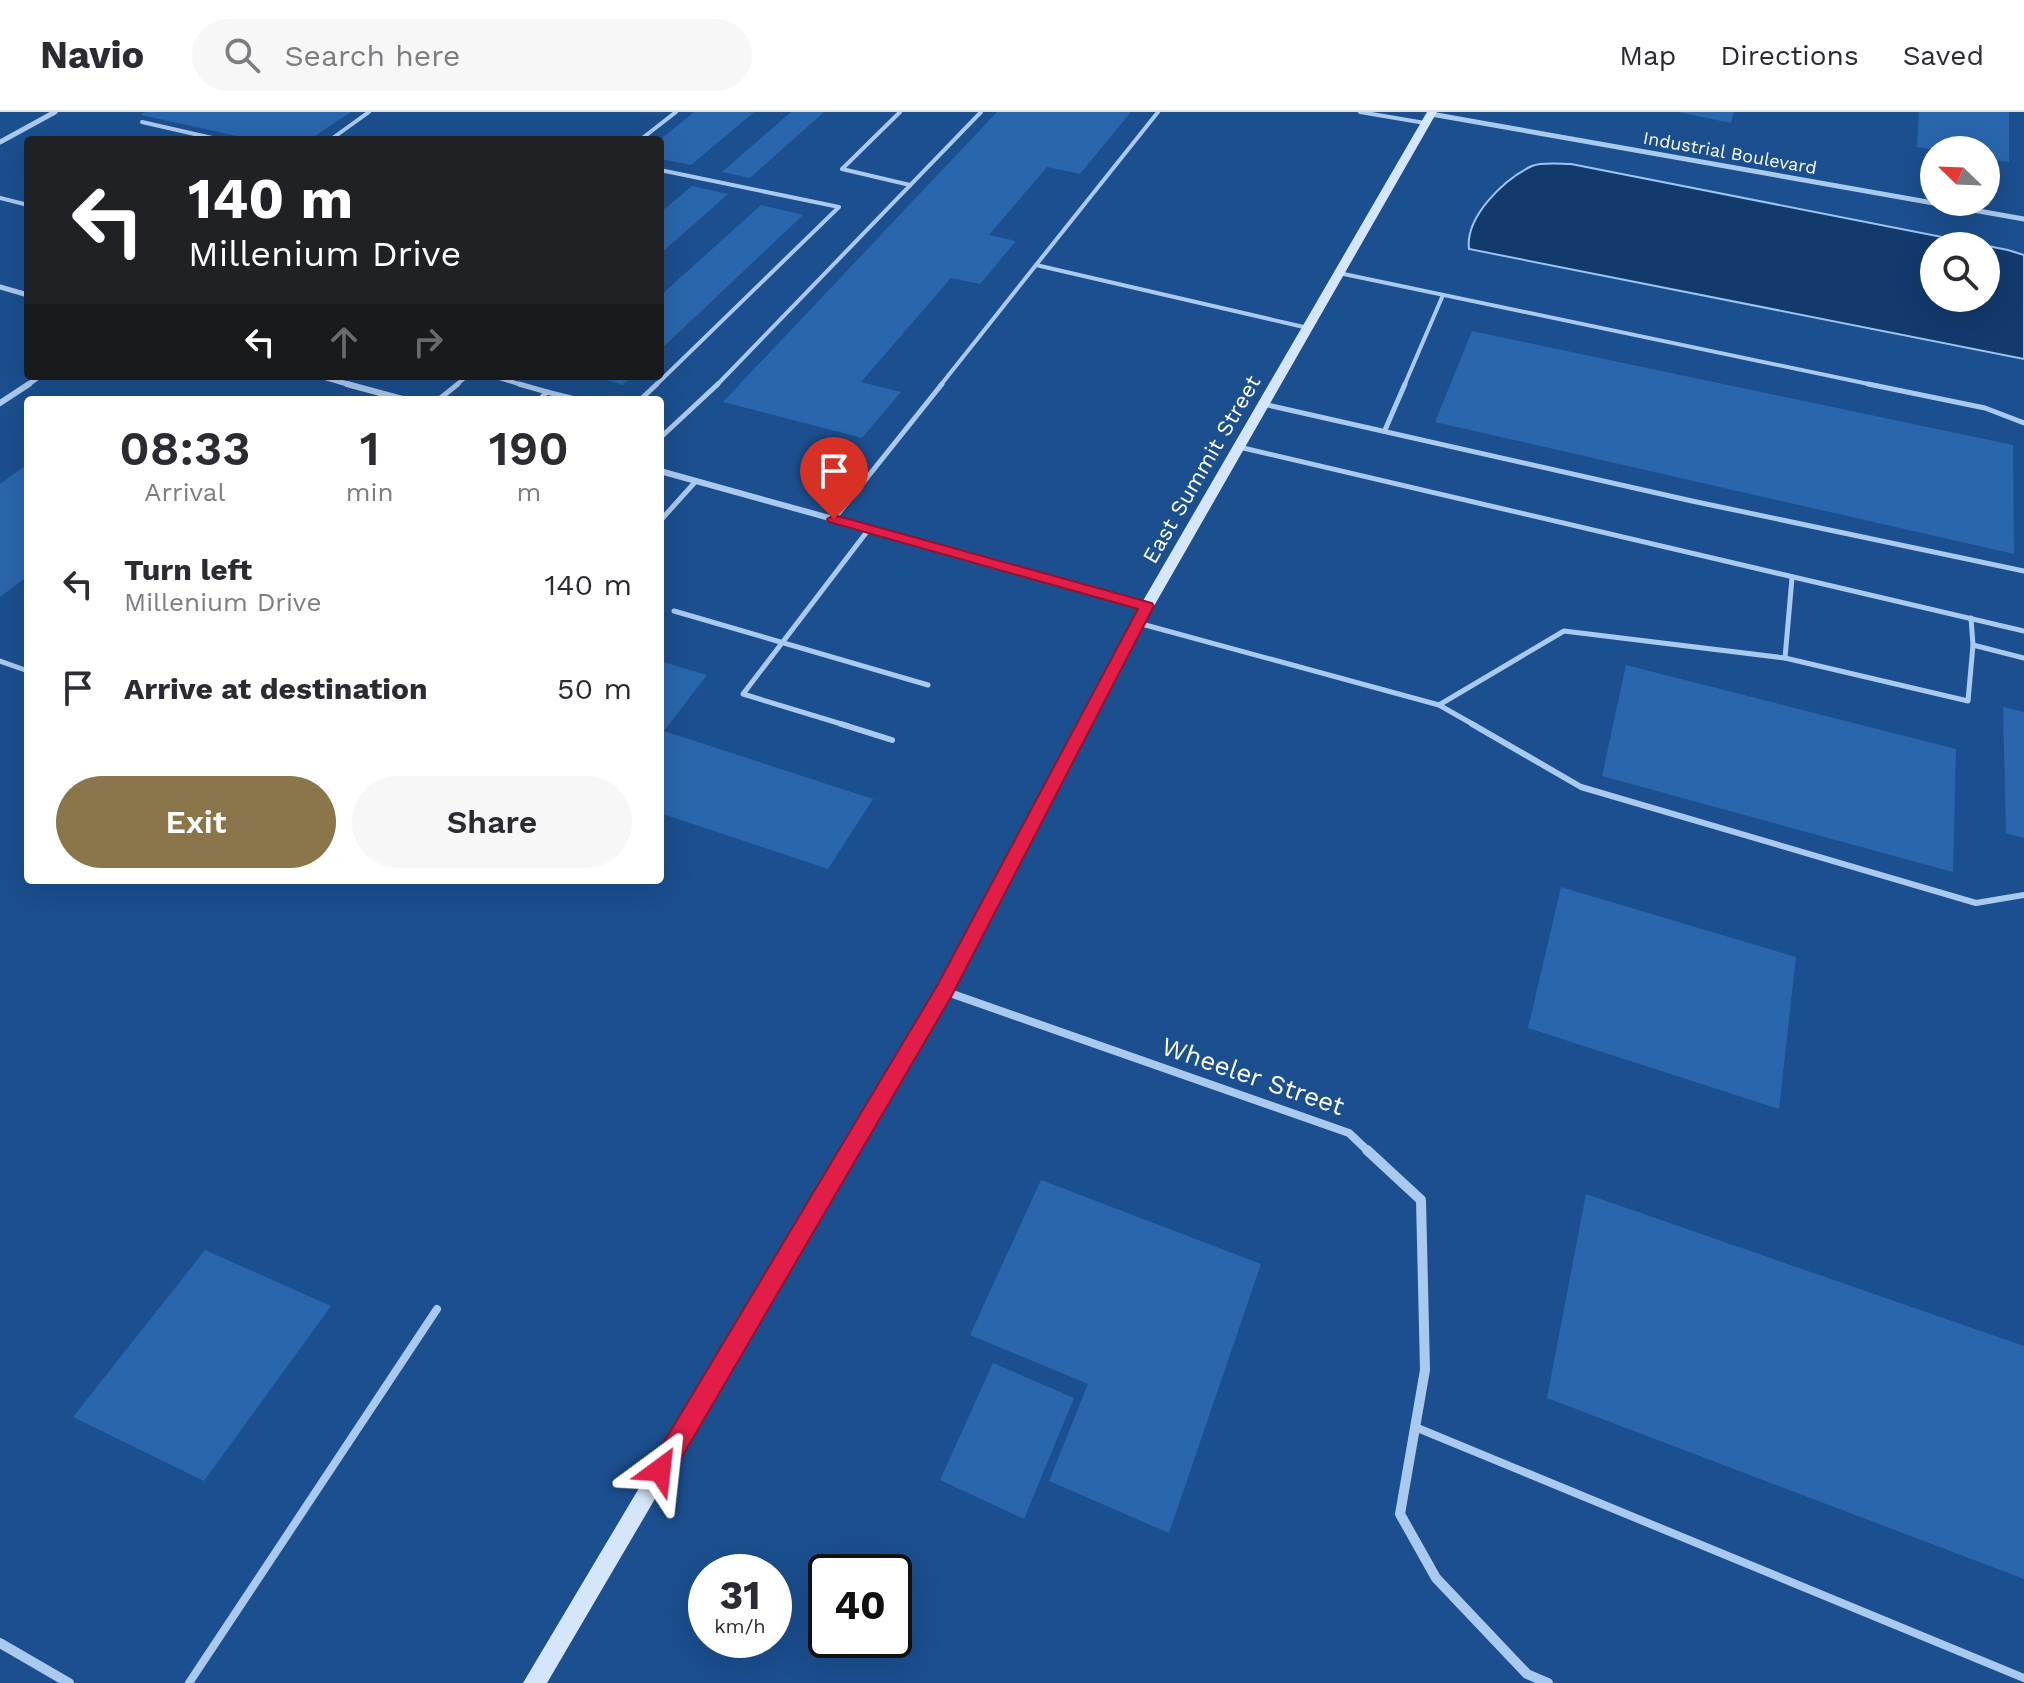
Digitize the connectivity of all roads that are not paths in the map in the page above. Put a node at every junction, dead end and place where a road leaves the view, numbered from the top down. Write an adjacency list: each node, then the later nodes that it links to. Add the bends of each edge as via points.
1 (55, 112): 13 (street)
2 (369, 112): 11 (lane)
3 (676, 112): 12 (lane)
4 (900, 112): 15 (lane, via 842,169)
5 (981, 112): 15 (lane)
6 (1158, 112): 19 (lane)
7 (1360, 112): 8 (lane)
8 (1429, 117): 18 (street, Industrial Boulevard); 20 (street, East Summit Street)
9 (142, 122): 10 (lane)
10 (203, 136)
11 (336, 136)
12 (645, 136)
13 (0, 142)
14 (664, 171): 25 (lane, via 839,207)
15 (910, 185): 41 (lane)
16 (0, 198): 17 (lane)
17 (24, 204)
18 (2024, 219)
19 (1036, 265): 24 (lane); 46 (lane)
20 (1339, 273): 23 (lane); 24 (street, East Summit Street)
21 (0, 287): 22 (street)
22 (24, 294)
23 (1443, 295): 39 (lane, via 1985,408); 40 (lane)
24 (1308, 328): 38 (street, East Summit Street)
25 (664, 377)
26 (34, 380): 37 (street)
27 (334, 380): 32 (street)
28 (462, 380): 33 (lane)
29 (506, 380): 31 (lane)
30 (661, 380): 36 (lane)
31 (547, 392): 34 (lane); 35 (lane)
32 (392, 396)
33 (443, 396)
34 (543, 396)
35 (563, 396)
36 (644, 396)
37 (0, 403)
38 (1263, 404): 40 (lane); 42 (street, East Summit Street)
39 (2024, 423)
40 (1385, 430): 48 (lane)
41 (664, 434)
42 (1239, 447): 49 (lane); 50 (street, East Summit Street)
43 (664, 472): 44 (street)
44 (696, 481): 45 (lane); 46 (street)
45 (664, 517)
46 (834, 519): 47 (street)
47 (869, 529): 50 (street); 55 (lane)
48 (2024, 571)
49 (1792, 578): 52 (lane); 57 (lane)
50 (1147, 606): 53 (street, East Summit Street)
51 (674, 611): 55 (lane)
52 (1971, 618): 54 (lane); 56 (lane)
53 (1138, 623): 62 (lane); 65 (street, East Summit Street)
54 (2024, 631)
55 (782, 644): 61 (lane); 63 (lane, via 743,694)
56 (1973, 645): 57 (lane, via 1968,701); 58 (lane)
57 (1785, 658): 62 (lane, via 1564,631)
58 (2024, 658)
59 (0, 661): 60 (lane)
60 (24, 670)
61 (928, 685)
62 (1439, 705): 64 (lane, via 1581,787 1976,903)
63 (892, 740)
64 (2024, 895)
65 (944, 991): 67 (street, Wheeler Street, via 1349,1133 1421,1200 1425,1370); 72 (street, East Summit Street)
66 (437, 1309): 71 (lane)
67 (1415, 1427): 69 (lane); 73 (street, Wheeler Street, via 1400,1514 1436,1578 1527,1674)
68 (0, 1643): 70 (street)
69 (2024, 1678)
70 (69, 1683)
71 (189, 1683)
72 (534, 1683)
73 (1548, 1683)

